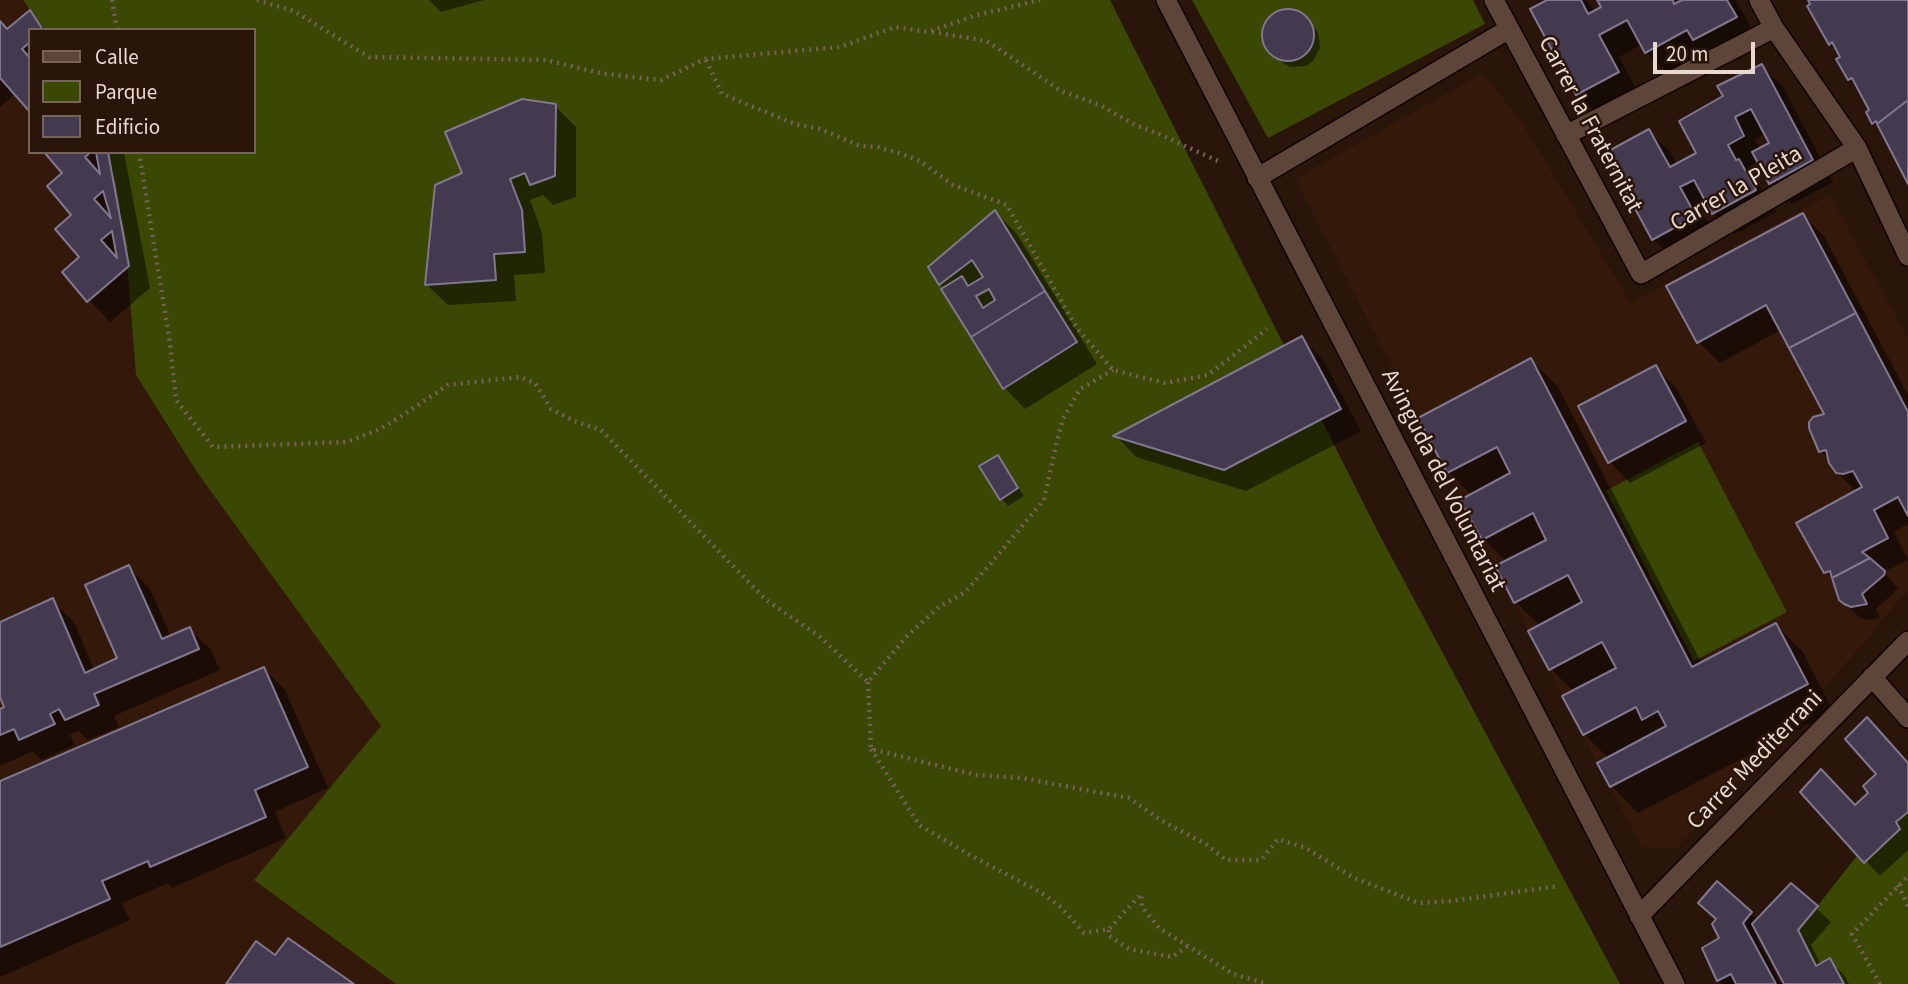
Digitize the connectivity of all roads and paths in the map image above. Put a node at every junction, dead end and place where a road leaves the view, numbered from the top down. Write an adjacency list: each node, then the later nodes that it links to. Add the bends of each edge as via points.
1 (112, 0): 7 (path)
2 (257, 0): 11 (path, via 294,11 369,57 545,60 604,74 661,80)
3 (1040, 0): 10 (path)
4 (1166, 0): 15 (street, Avinguda del Voluntariat)
5 (1494, 0): 9 (street, Carrer la Fraternitat)
6 (1759, 0): 8 (street)
7 (117, 28)
8 (1774, 28): 12 (street); 13 (street)
9 (1509, 29): 12 (street, Carrer la Fraternitat); 15 (street)
10 (928, 32): 11 (path, via 895,27 840,47); 15 (path, via 987,41 1061,91)
11 (705, 59): 19 (path, via 722,94 795,124 920,161 953,184 1007,205 1076,327)
12 (1566, 135): 17 (street, Carrer la Fraternitat)
13 (1857, 148): 16 (street); 17 (street, Carrer la Pleita)
14 (139, 154): 22 (path, via 176,400 213,447 347,442 380,429 448,385 520,377 535,383 551,409 601,430 766,600 819,636)
15 (1257, 178): 29 (street, Avinguda del Voluntariat)
16 (1908, 256)
17 (1641, 274)
18 (1267, 328): 19 (path, via 1208,375 1165,383)
19 (1114, 370): 22 (path, via 1080,389 1063,419 1044,500 965,592 939,607 908,635)
20 (1908, 641): 21 (street, Carrer Mediterrani)
21 (1872, 677): 23 (street); 29 (street, Carrer Mediterrani)
22 (868, 682): 24 (path)
23 (1908, 718)
24 (871, 750): 27 (path, via 976,775 1022,778 1129,798 1226,860 1261,860 1278,839 1306,848 1354,878 1419,903); 30 (path, via 919,825 1040,892 1084,933)
25 (1908, 876): 26 (path)
26 (1898, 885): 28 (path); 34 (path, via 1852,934)
27 (1559, 886)
28 (1908, 906)
29 (1639, 916): 33 (street, Avinguda del Voluntariat)
30 (1109, 929): 31 (path, via 1108,935 1129,949 1172,957); 31 (path, via 1141,894 1142,907 1159,928)
31 (1188, 946): 32 (path, via 1233,974)
32 (1268, 984)
33 (1675, 984)
34 (1880, 984)

